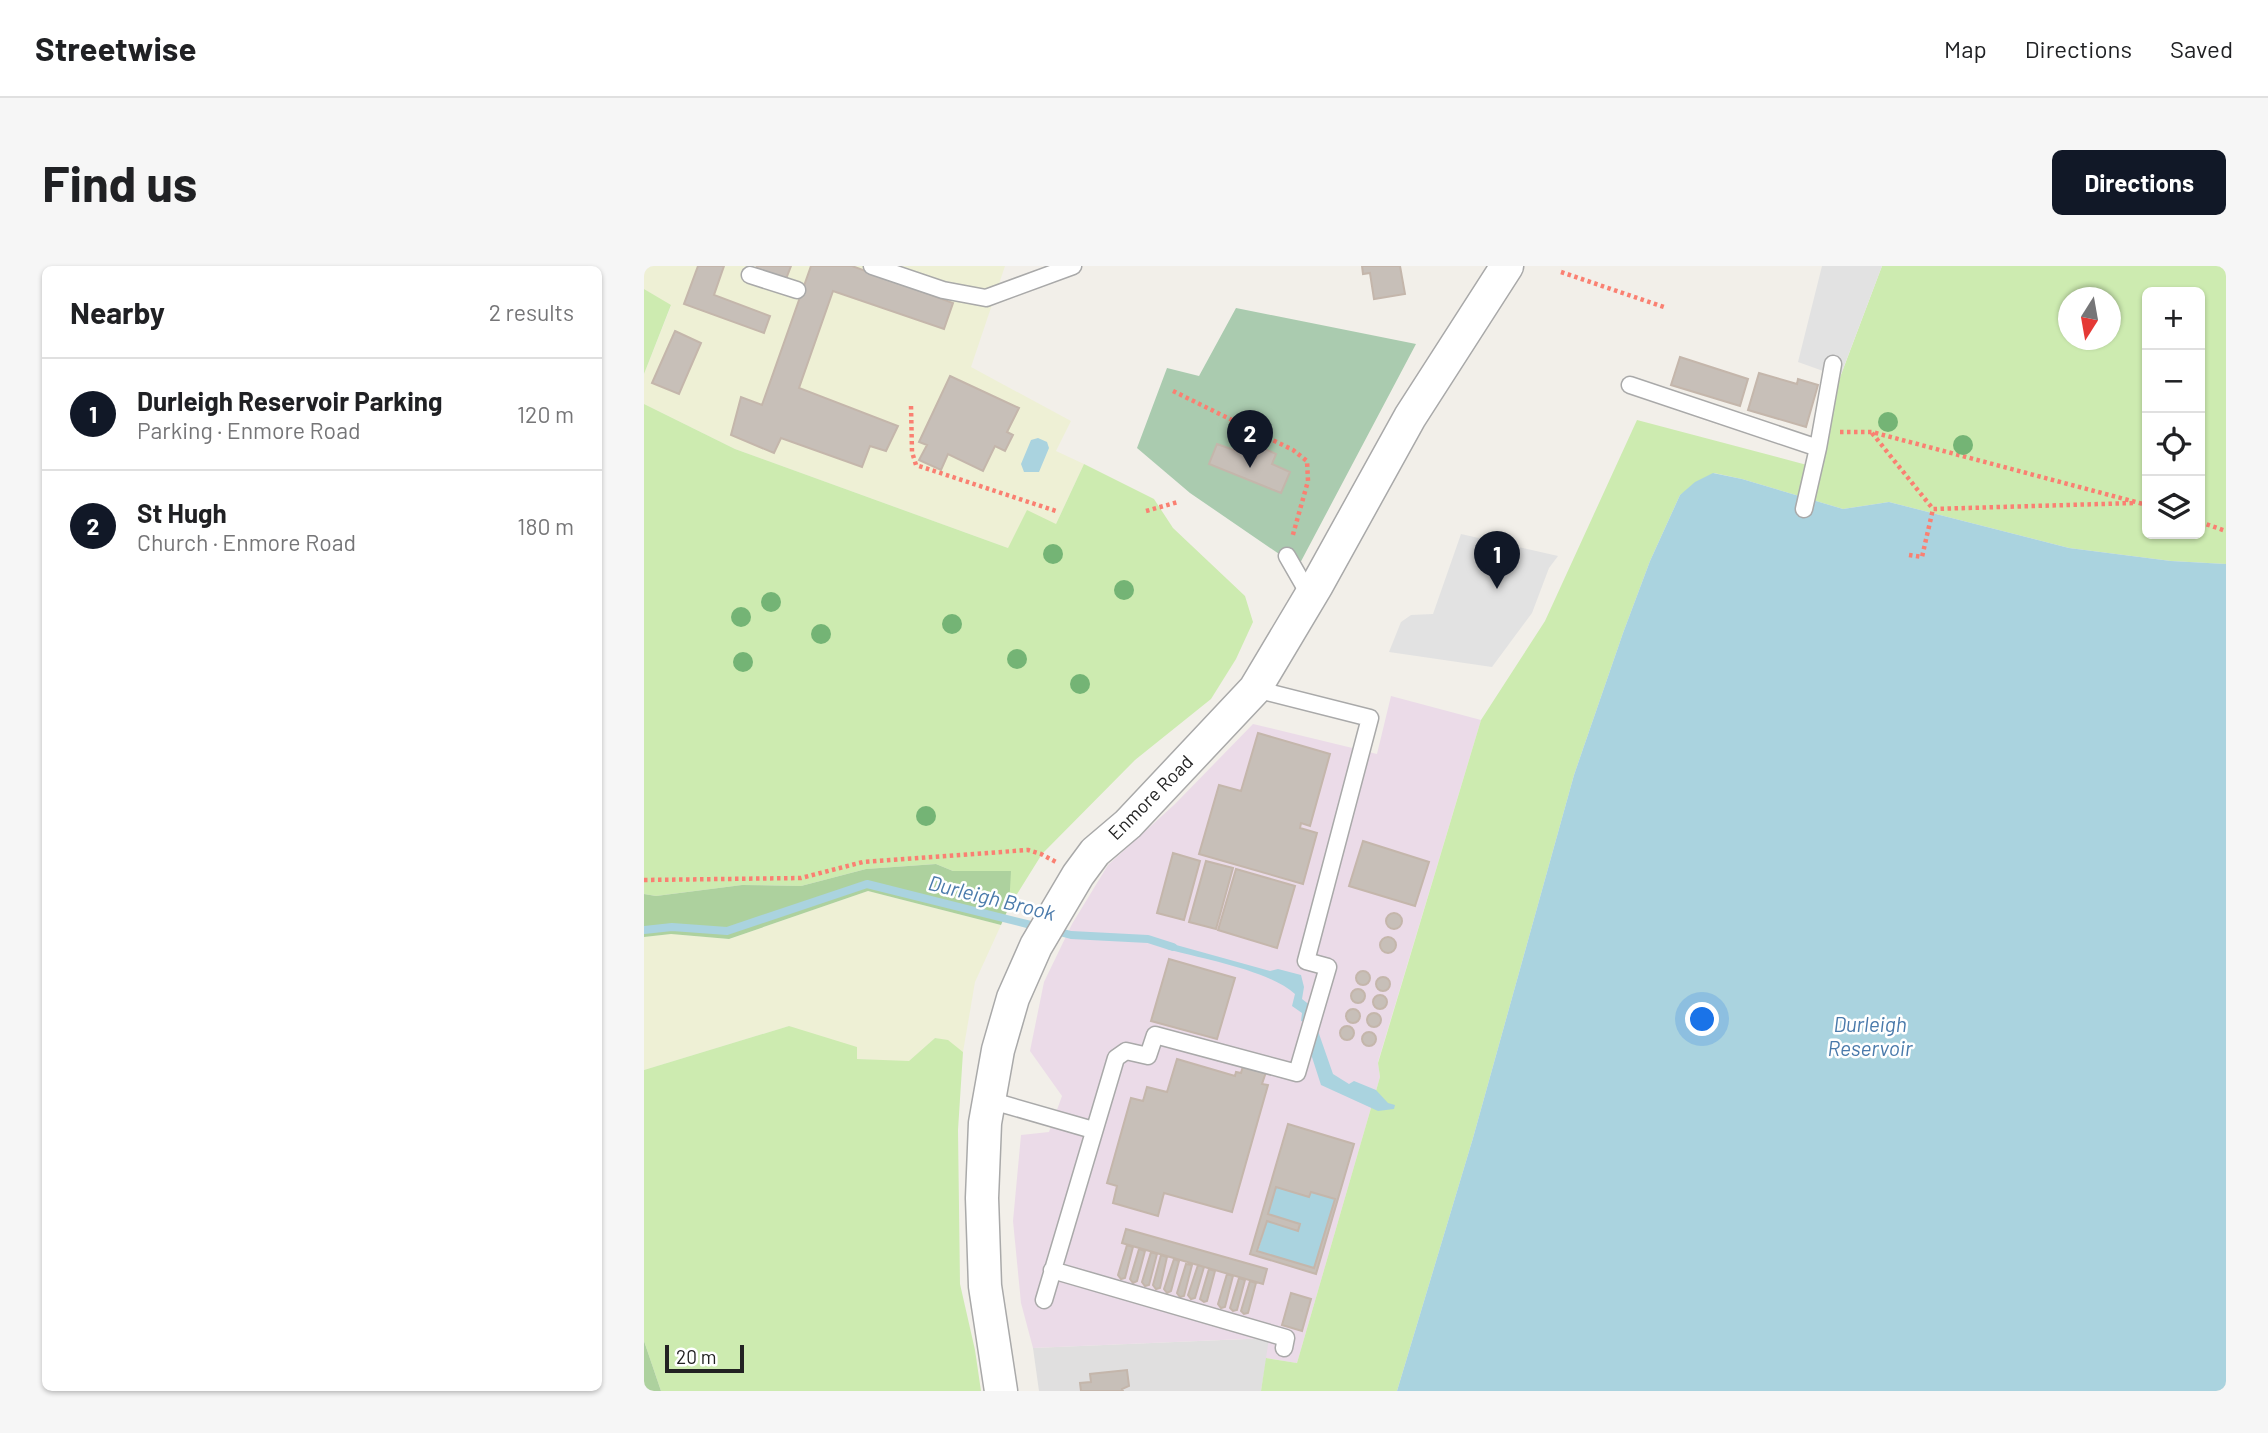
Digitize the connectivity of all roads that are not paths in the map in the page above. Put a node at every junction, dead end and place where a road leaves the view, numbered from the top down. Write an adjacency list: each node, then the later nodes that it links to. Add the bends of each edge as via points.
1 (872, 266): 2 (lane, via 943,290 986,298)
2 (1073, 266)
3 (1507, 266): 11 (street, Enmore Road, via 1410,417)
4 (750, 275): 5 (lane)
5 (797, 290)
6 (1833, 364): 8 (lane)
7 (1630, 385): 8 (lane)
8 (1820, 440): 9 (lane)
9 (1804, 509)
10 (1287, 556): 11 (lane)
11 (1310, 596): 12 (street, Enmore Road)
12 (1255, 689): 13 (street, Enmore Road, via 1128,824 1095,852 1078,875 1036,946 1013,998); 14 (lane, via 1370,718 1306,961 1328,967 1297,1073 1155,1035 1148,1056 1126,1051 1116,1058)
13 (989, 1100): 14 (lane); 18 (street, Enmore Road, via 982,1198 985,1273)
14 (1093, 1130): 15 (lane)
15 (1052, 1270): 16 (lane); 17 (lane, via 1286,1338)
16 (1044, 1300)
17 (1284, 1348)
18 (1001, 1391)

